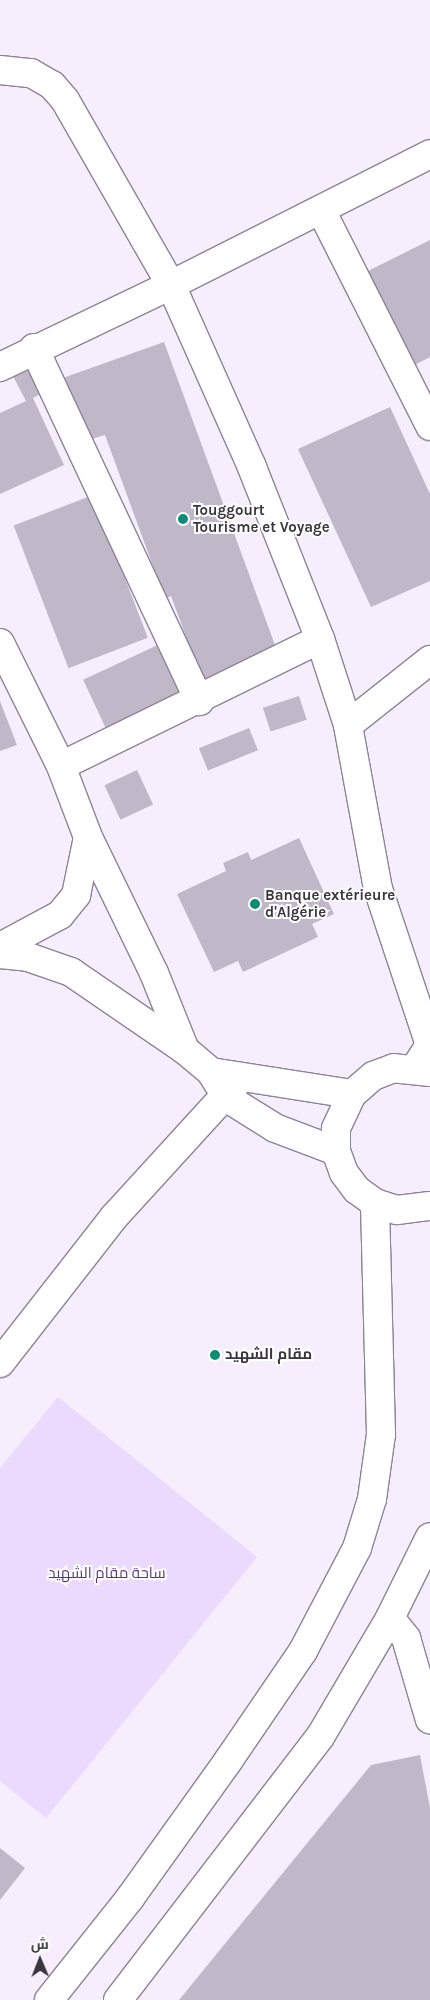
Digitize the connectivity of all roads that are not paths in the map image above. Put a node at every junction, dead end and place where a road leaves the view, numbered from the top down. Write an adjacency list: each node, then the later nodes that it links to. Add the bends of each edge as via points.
1 (0, 70): 4 (street, via 31,73 52,85 64,100)
2 (430, 154): 3 (street)
3 (321, 210): 4 (street); 7 (street)
4 (171, 285): 5 (street); 8 (street, via 252,467)
5 (34, 348): 6 (street); 11 (street)
6 (0, 367)
7 (430, 426)
8 (320, 639): 11 (street); 12 (street)
9 (0, 643): 13 (street)
10 (430, 660): 12 (street)
11 (200, 701): 13 (street)
12 (348, 725): 17 (street, via 378,889)
13 (61, 766): 14 (street)
14 (88, 837): 15 (street, via 76,895 60,915); 18 (street, via 154,973)
15 (0, 947)
16 (0, 954): 18 (street, via 28,957 72,972)
17 (430, 1045): 19 (street)
18 (185, 1050): 20 (street)
19 (422, 1070): 22 (street, via 394,1068 373,1076)
20 (211, 1072): 21 (street); 23 (street)
21 (243, 1075): 22 (street); 23 (street)
22 (352, 1094): 24 (street, via 336,1128)
23 (227, 1098): 24 (street, via 275,1128); 27 (street, via 114,1217)
24 (336, 1151): 25 (street, via 344,1173 357,1190)
25 (375, 1203): 26 (street, via 396,1210); 31 (street, via 381,1434 372,1499 357,1548 303,1651 130,1898)
26 (430, 1206)
27 (0, 1363)
28 (430, 1537): 29 (street)
29 (409, 1631): 30 (street); 32 (street, via 320,1737)
30 (430, 1720)
31 (49, 2000)
32 (118, 2000)

